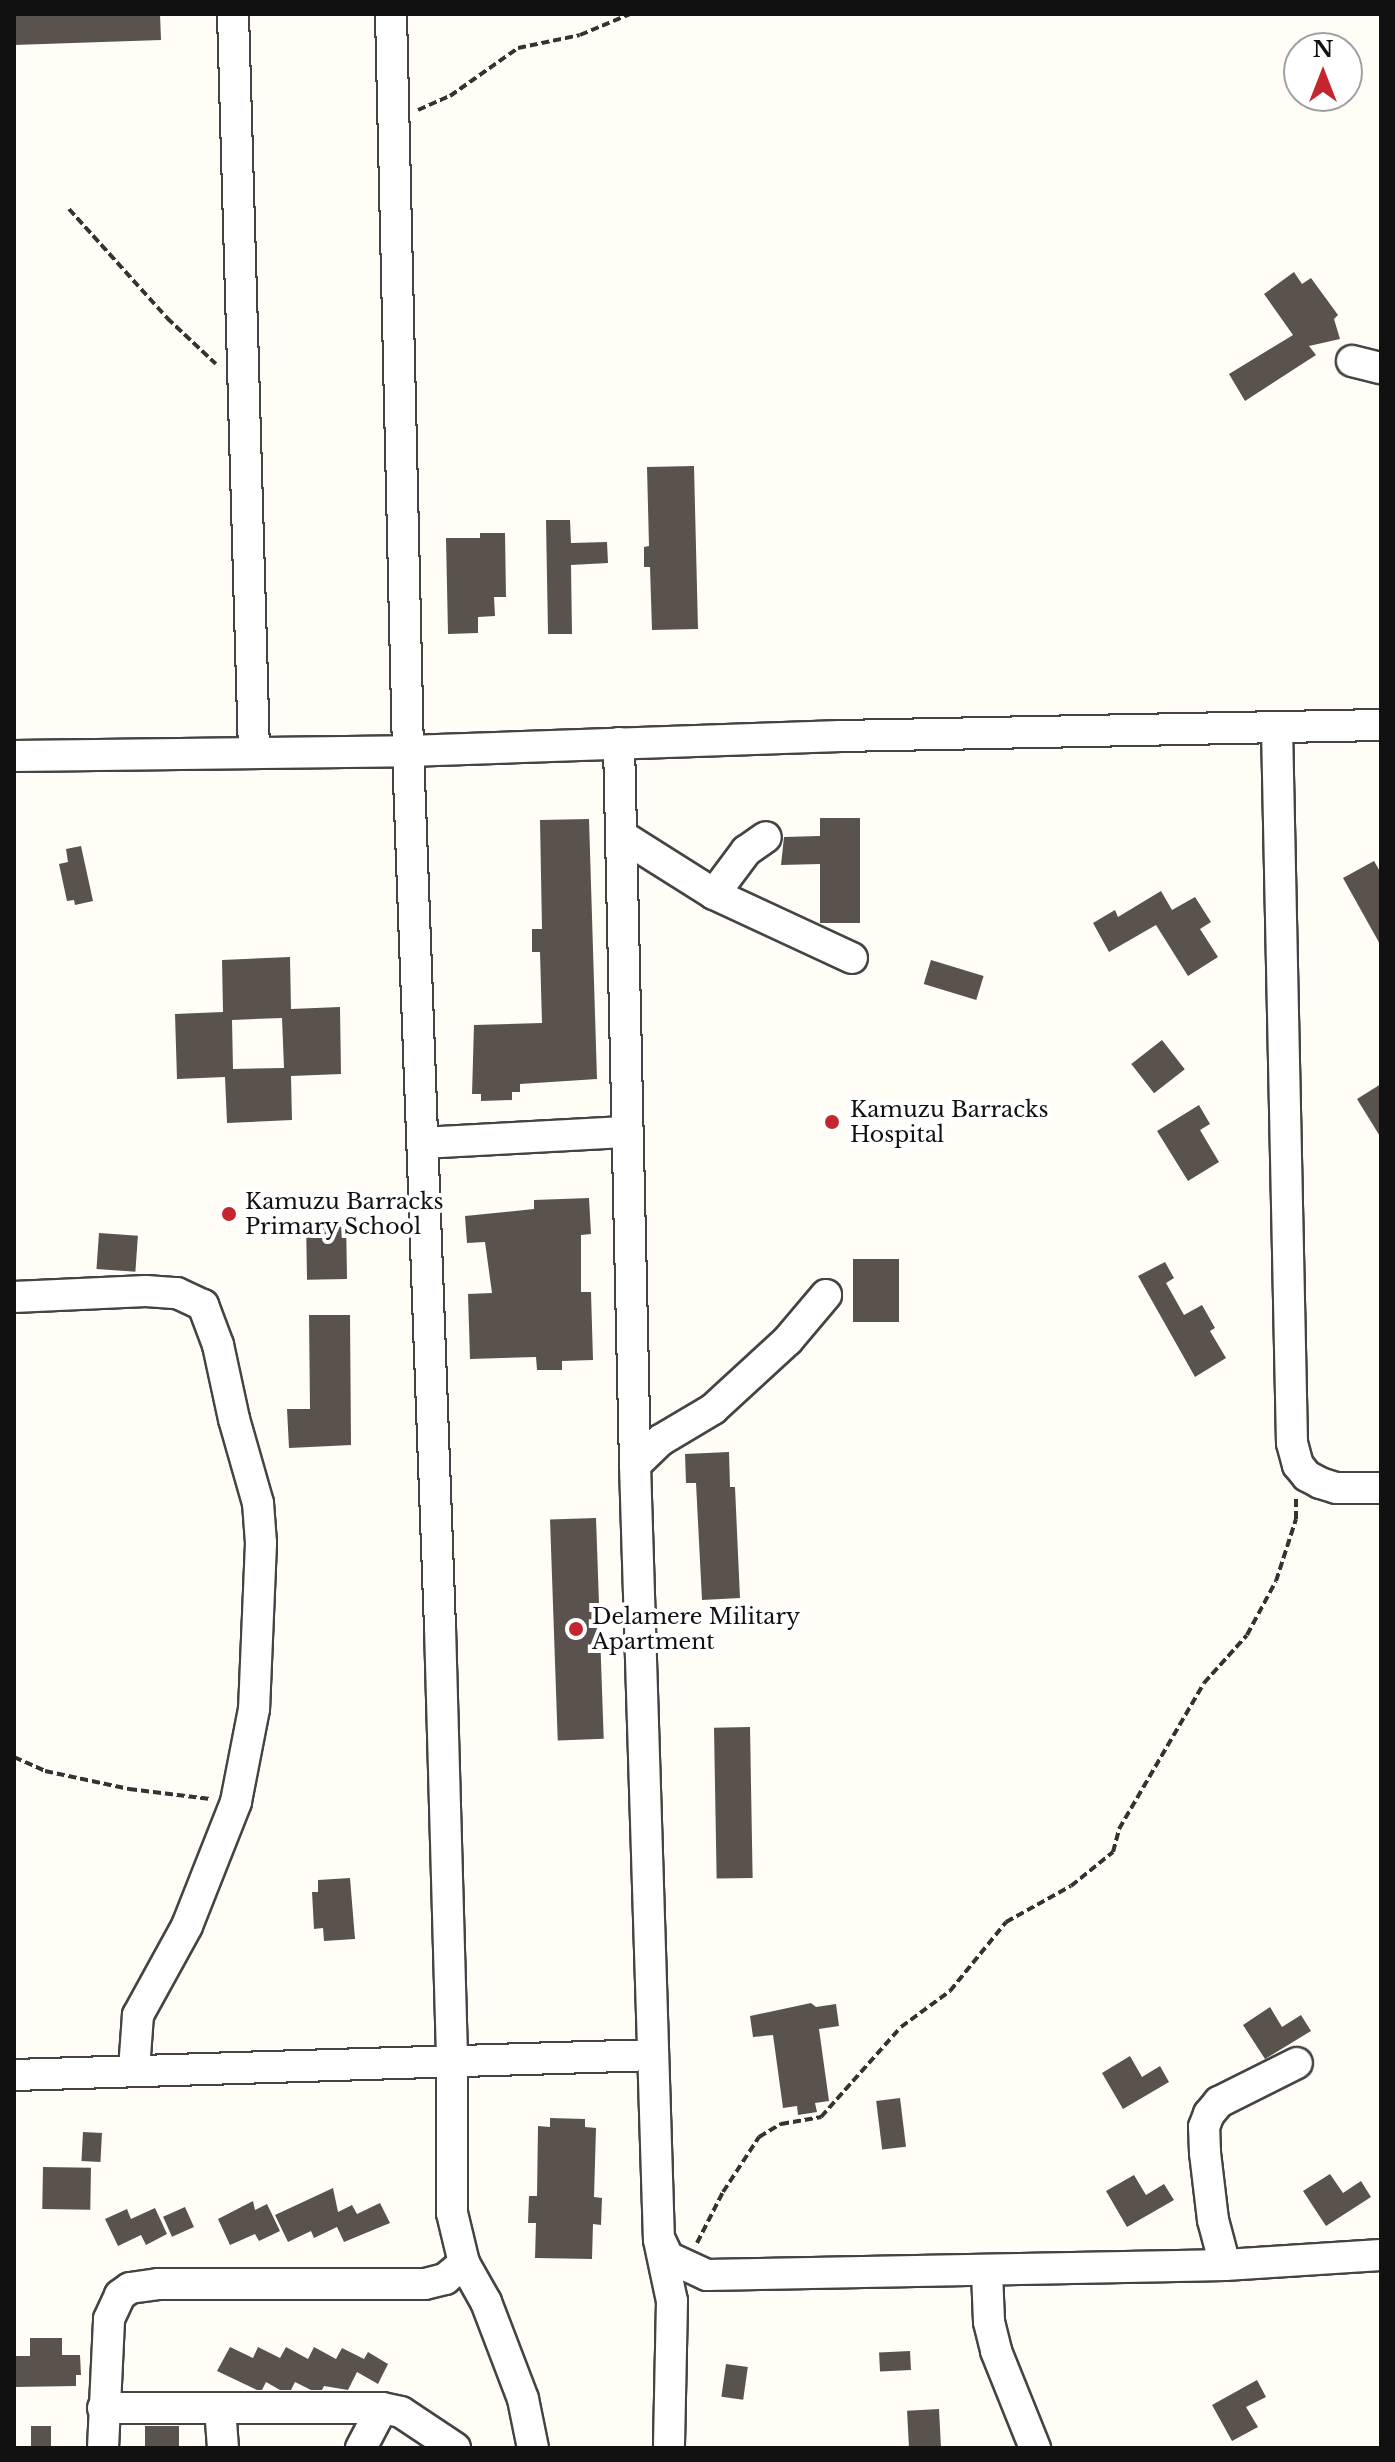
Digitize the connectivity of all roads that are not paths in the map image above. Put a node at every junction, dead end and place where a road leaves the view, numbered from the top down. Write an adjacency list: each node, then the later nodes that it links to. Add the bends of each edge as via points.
1 (233, 14): 6 (street)
2 (391, 14): 7 (street)
3 (1381, 725): 4 (street)
4 (1277, 727): 5 (street); 18 (street, via 1292,1443 1298,1465 1320,1483)
5 (619, 743): 7 (street); 9 (street)
6 (254, 751): 7 (street); 8 (street)
7 (408, 751): 14 (street)
8 (14, 756)
9 (622, 836): 11 (street); 13 (street)
10 (766, 837): 11 (street, via 746,851)
11 (714, 894): 12 (street)
12 (852, 958)
13 (628, 1132): 14 (street); 17 (street)
14 (423, 1143): 20 (street)
15 (826, 1295): 17 (street, via 788,1340 713,1409 661,1440)
16 (14, 1297): 22 (street, via 146,1291 177,1293 203,1305 258,1503 254,1709 236,1802 187,1926 138,2015)
17 (635, 1465): 19 (street)
18 (1381, 1488)
19 (653, 2055): 20 (street); 24 (street)
20 (452, 2061): 22 (street); 26 (street, via 452,2213)
21 (1297, 2063): 27 (street, via 1219,2102 1204,2127 1213,2220)
22 (134, 2070): 23 (street)
23 (14, 2075)
24 (659, 2240): 28 (street, via 668,2257 707,2275); 37 (street, via 672,2301)
25 (1381, 2255): 27 (street)
26 (464, 2263): 29 (street, via 445,2279 425,2284 130,2288 120,2295 109,2319); 36 (street, via 486,2302 523,2399)
27 (1225, 2265): 28 (street)
28 (987, 2272): 38 (street, via 996,2351)
29 (103, 2408): 30 (street); 32 (street)
30 (220, 2408): 31 (street); 33 (street)
31 (382, 2408): 34 (street); 35 (street, via 401,2412)
32 (103, 2448)
33 (223, 2448)
34 (361, 2448)
35 (455, 2448)
36 (533, 2448)
37 (669, 2448)
38 (1035, 2448)

